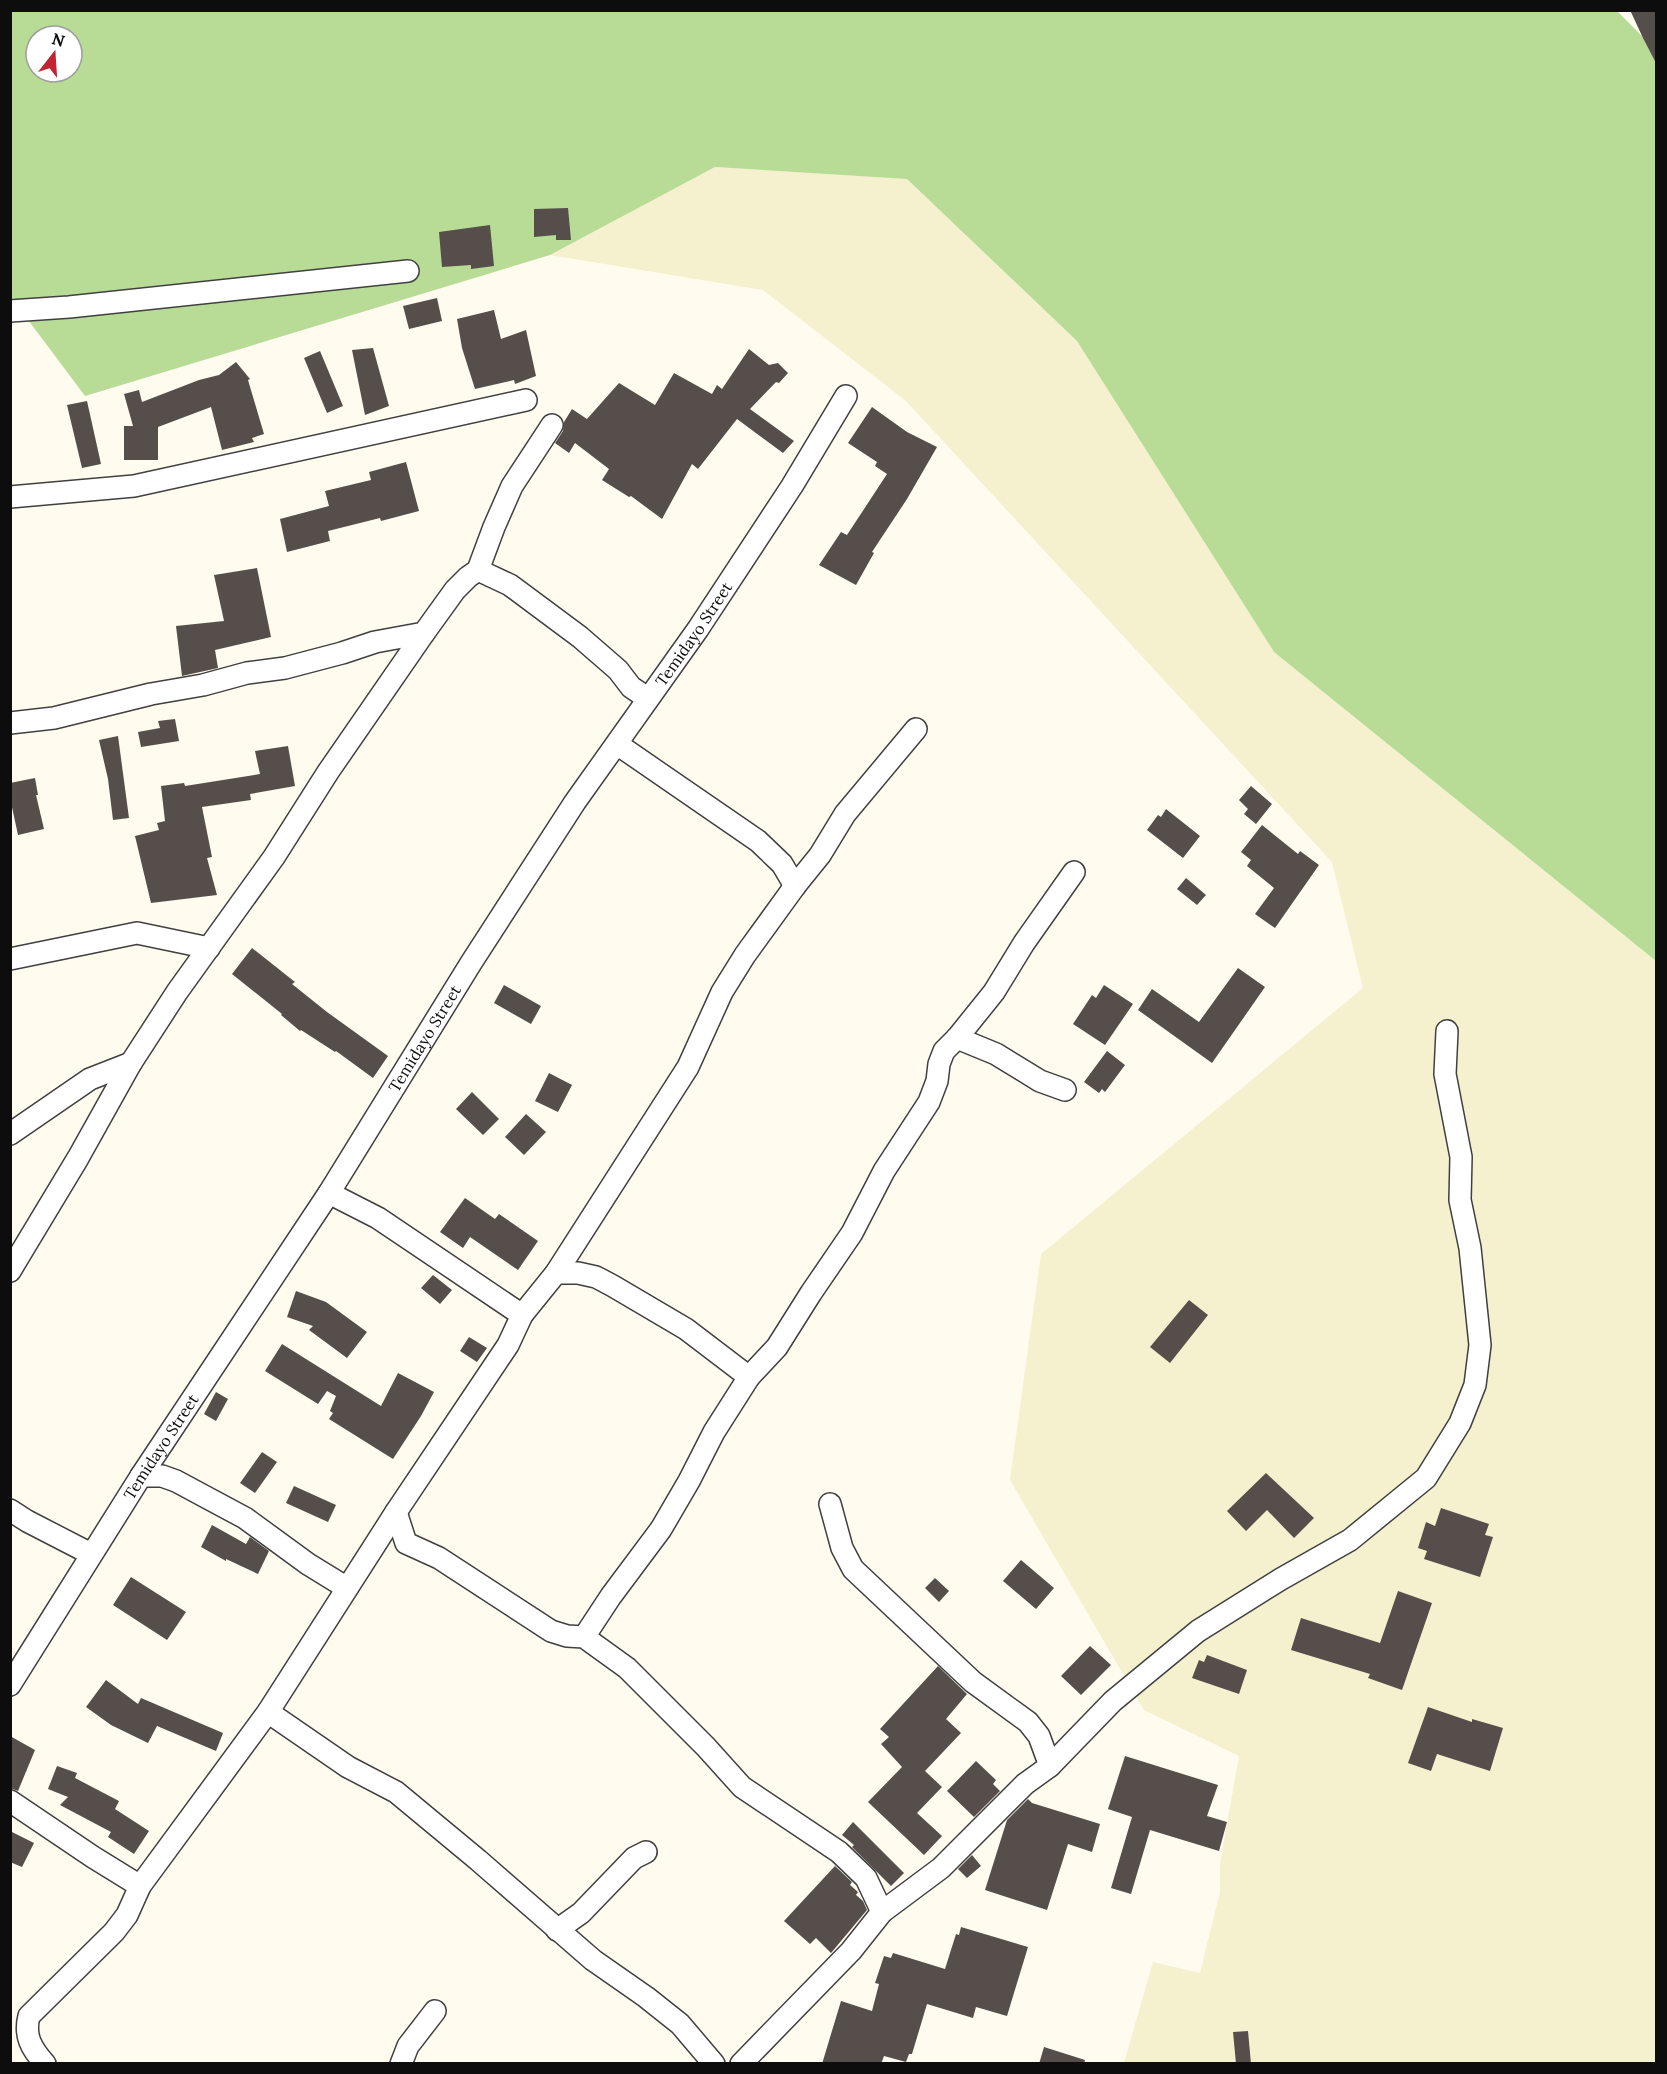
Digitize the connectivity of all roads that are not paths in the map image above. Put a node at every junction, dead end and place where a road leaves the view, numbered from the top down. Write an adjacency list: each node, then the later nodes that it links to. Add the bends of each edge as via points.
1 (408, 271): 2 (street)
2 (10, 311)
3 (846, 396): 9 (street, Temidayo Street, via 698,629)
4 (526, 400): 6 (street, via 134,486)
5 (552, 425): 7 (street, via 512,486)
6 (10, 497)
7 (478, 570): 8 (street, via 455,590); 9 (street, via 510,585 572,630)
8 (424, 633): 10 (street, via 375,642 285,668 247,673 54,718); 15 (street)
9 (647, 698): 12 (street, Temidayo Street)
10 (10, 723)
11 (916, 729): 14 (street, via 845,814)
12 (617, 744): 14 (street, via 758,841 782,864); 22 (street, Temidayo Street, via 471,963)
13 (1074, 872): 18 (street, via 994,992)
14 (795, 886): 24 (street, via 722,992 688,1067)
15 (209, 948): 16 (street, via 137,933); 19 (street)
16 (10, 959)
17 (1447, 1031): 38 (street, via 1445,1074 1461,1157 1460,1200 1470,1248 1480,1345 1475,1385 1460,1423 1418,1485 1350,1540 1198,1631 1113,1701)
18 (957, 1038): 20 (street, via 996,1054 1040,1082); 26 (street, via 944,1051 929,1102 884,1171 852,1233 777,1347)
19 (131, 1063): 21 (street, via 90,1079); 23 (street)
20 (1065, 1090)
21 (10, 1134)
22 (329, 1193): 25 (street, via 378,1218); 27 (street, Temidayo Street)
23 (10, 1271)
24 (556, 1273): 25 (street); 26 (street, via 596,1277 613,1286 686,1329)
25 (522, 1315): 30 (street, via 508,1345)
26 (749, 1377): 35 (street, via 661,1529)
27 (141, 1476): 32 (street, Temidayo Street); 34 (street, via 176,1481 235,1513)
28 (830, 1504): 38 (street, via 842,1548 853,1569 973,1682 1028,1722 1039,1736)
29 (10, 1509): 32 (street)
30 (396, 1512): 31 (street); 33 (street)
31 (406, 1542): 33 (street); 35 (street, via 439,1558 551,1631)
32 (92, 1554): 36 (street, Temidayo Street)
33 (367, 1558): 34 (street)
34 (347, 1588): 37 (street)
35 (584, 1637): 42 (street, via 627,1668 742,1786 839,1852 866,1878)
36 (10, 1685)
37 (268, 1712): 41 (street); 43 (street, via 348,1767 396,1792)
38 (1050, 1766): 42 (street, via 1025,1784 941,1868)
39 (10, 1801): 41 (street)
40 (646, 1852): 43 (street, via 634,1858 581,1913)
41 (140, 1886): 45 (street, via 128,1915 114,1932 29,2016 27,2038)
42 (882, 1912): 48 (street, via 851,1951)
43 (558, 1930): 47 (street, via 680,2025)
44 (435, 2011): 46 (street, via 408,2046)
45 (45, 2064)
46 (401, 2064)
47 (714, 2064)
48 (741, 2064)

